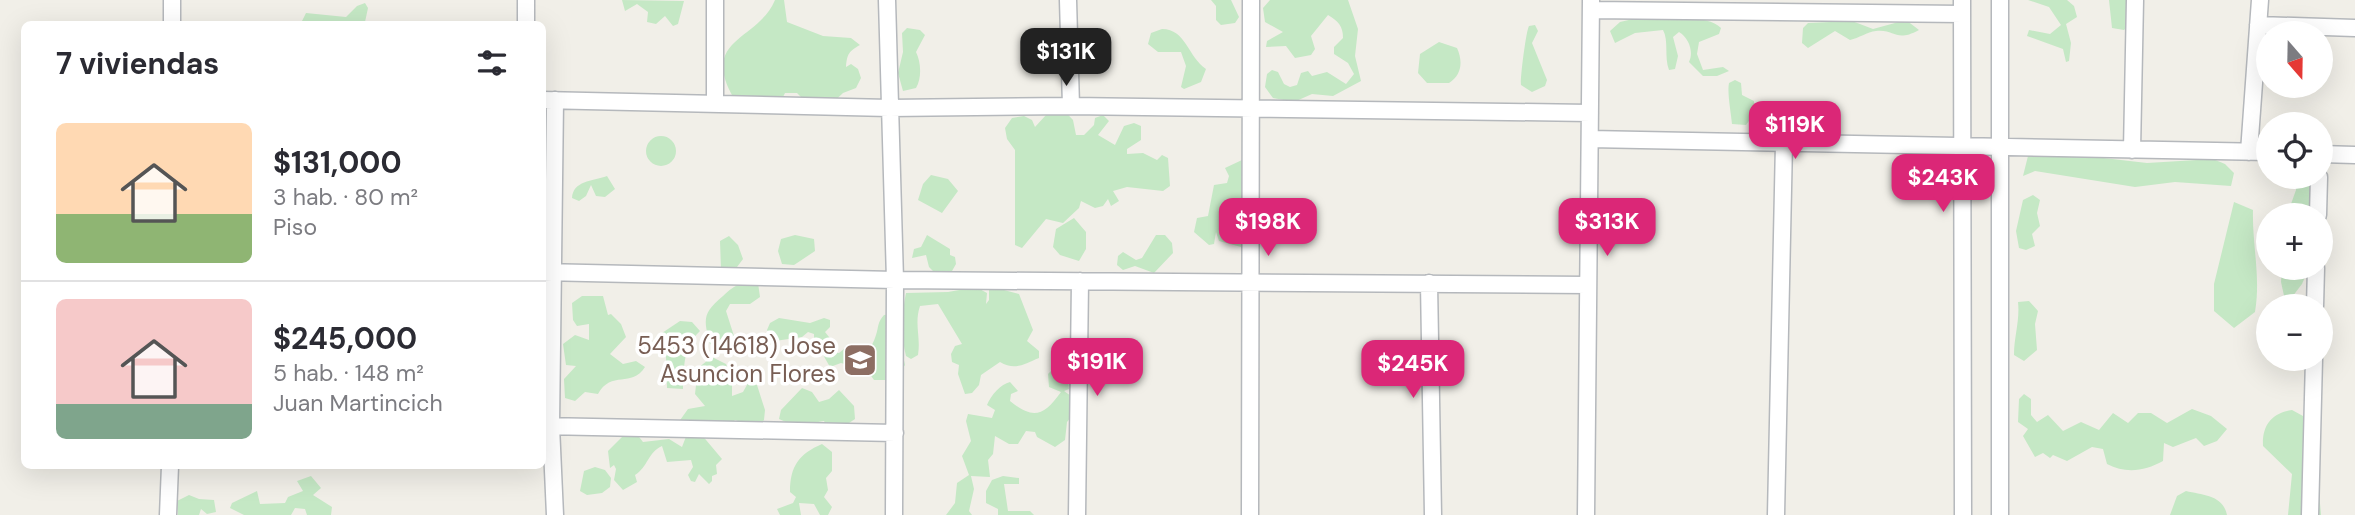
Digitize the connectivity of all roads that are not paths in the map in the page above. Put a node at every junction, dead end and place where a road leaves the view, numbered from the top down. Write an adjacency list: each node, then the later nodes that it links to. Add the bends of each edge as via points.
1 (172, 0): 12 (street)
2 (526, 0): 13 (street)
3 (715, 0): 19 (street)
4 (887, 0): 21 (street)
5 (1068, 0): 20 (street)
6 (1251, 0): 22 (street)
7 (2000, 0): 27 (street)
8 (2135, 0): 28 (street)
9 (2260, 0): 14 (street)
10 (1591, 5): 11 (street); 23 (street)
11 (1962, 7): 26 (street)
12 (172, 21)
13 (526, 21)
14 (2258, 21)
15 (2333, 27): 16 (street)
16 (2355, 28)
17 (2256, 53): 29 (street)
18 (549, 100): 19 (street); 33 (street)
19 (715, 104): 21 (street)
20 (1071, 106): 21 (street); 22 (street)
21 (889, 108): 34 (street)
22 (1251, 109): 23 (street); 36 (street)
23 (1590, 113): 24 (street)
24 (1590, 139): 25 (street); 38 (street)
25 (1784, 143): 26 (street); 50 (street)
26 (1961, 147): 27 (street); 51 (street)
27 (2001, 148): 28 (street); 52 (street)
28 (2132, 150): 29 (street)
29 (2249, 152): 30 (street)
30 (2256, 152)
31 (2333, 154): 32 (street)
32 (2355, 155)
33 (547, 273): 34 (street); 40 (street)
34 (895, 280): 35 (street); 41 (street)
35 (1080, 281): 36 (street); 46 (street)
36 (1250, 282): 37 (street); 47 (street)
37 (1429, 283): 38 (street); 48 (street)
38 (1588, 285): 49 (street)
39 (2314, 371): 53 (street)
40 (547, 426): 41 (street); 44 (street)
41 (895, 433): 45 (street)
42 (170, 469): 43 (street)
43 (167, 515)
44 (555, 515)
45 (894, 515)
46 (1077, 515)
47 (1250, 515)
48 (1433, 515)
49 (1586, 515)
50 (1776, 515)
51 (1963, 515)
52 (2000, 515)
53 (2310, 515)

